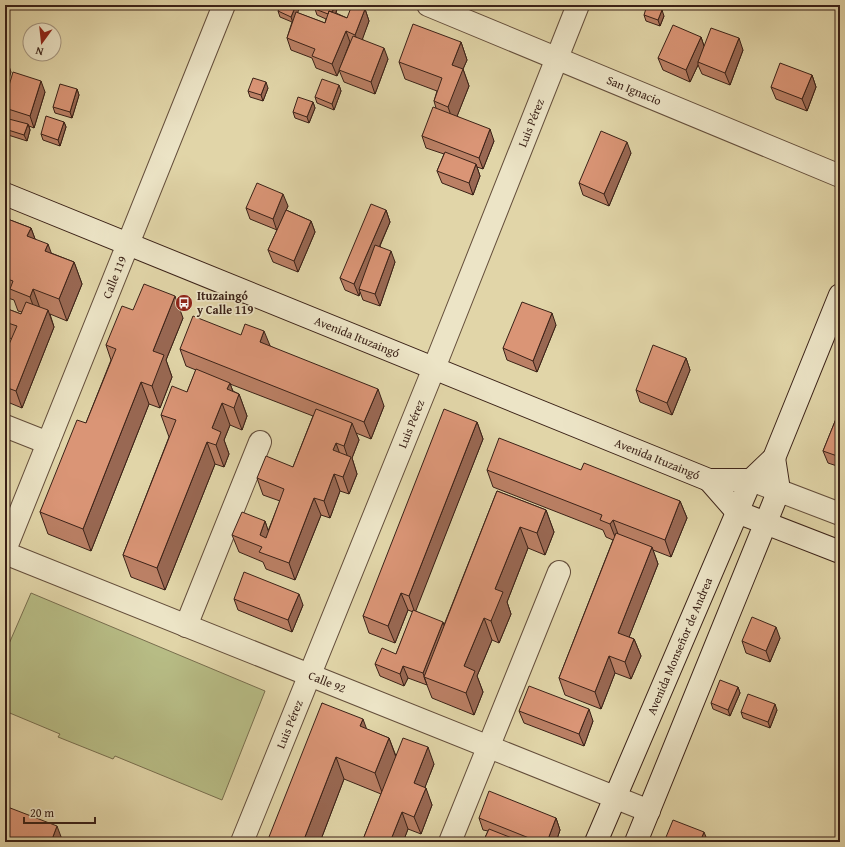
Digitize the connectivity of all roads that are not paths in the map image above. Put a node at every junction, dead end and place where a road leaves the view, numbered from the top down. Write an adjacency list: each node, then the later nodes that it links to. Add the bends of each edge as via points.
1 (224, 5): 7 (street, Calle 119)
2 (428, 5): 4 (street, San Ignacio)
3 (578, 5): 4 (street, Luis Pérez)
4 (556, 58): 5 (street, San Ignacio); 9 (street, Luis Pérez)
5 (840, 176)
6 (5, 194): 7 (street, Avenida Ituzaingó)
7 (128, 244): 9 (street, Avenida Ituzaingó); 12 (street, Calle 119)
8 (840, 295): 13 (street, Avenida Monseñor de Andrea)
9 (434, 368): 14 (street, Avenida Ituzaingó); 25 (street, Luis Pérez)
10 (5, 426): 12 (street)
11 (260, 442): 24 (street)
12 (48, 443): 20 (street, Calle 119)
13 (774, 458): 15 (street, Avenida Monseñor de Andrea); 16 (street)
14 (709, 480): 15 (street, Avenida Ituzaingó); 17 (street, Avenida Ituzaingó)
15 (751, 480): 16 (street, Avenida Ituzaingó); 17 (street, Avenida Monseñor de Andrea)
16 (779, 490): 18 (street, Avenida Ituzaingó); 19 (street)
17 (737, 512): 19 (street, Avenida Ituzaingó); 27 (street, Avenida Monseñor de Andrea)
18 (840, 514)
19 (766, 523): 21 (street, Avenida Ituzaingó); 28 (street)
20 (5, 550)
21 (840, 552)
22 (5, 554): 24 (street, Calle 92)
23 (559, 572): 26 (street)
24 (186, 626): 25 (street, Calle 92)
25 (309, 675): 26 (street, Calle 92); 29 (street, Luis Pérez)
26 (488, 747): 27 (street, Calle 92); 30 (street)
27 (616, 797): 28 (street, Calle 92); 31 (street, Avenida Monseñor de Andrea)
28 (649, 811): 32 (street)
29 (242, 842)
30 (450, 842)
31 (596, 842)
32 (636, 842)

